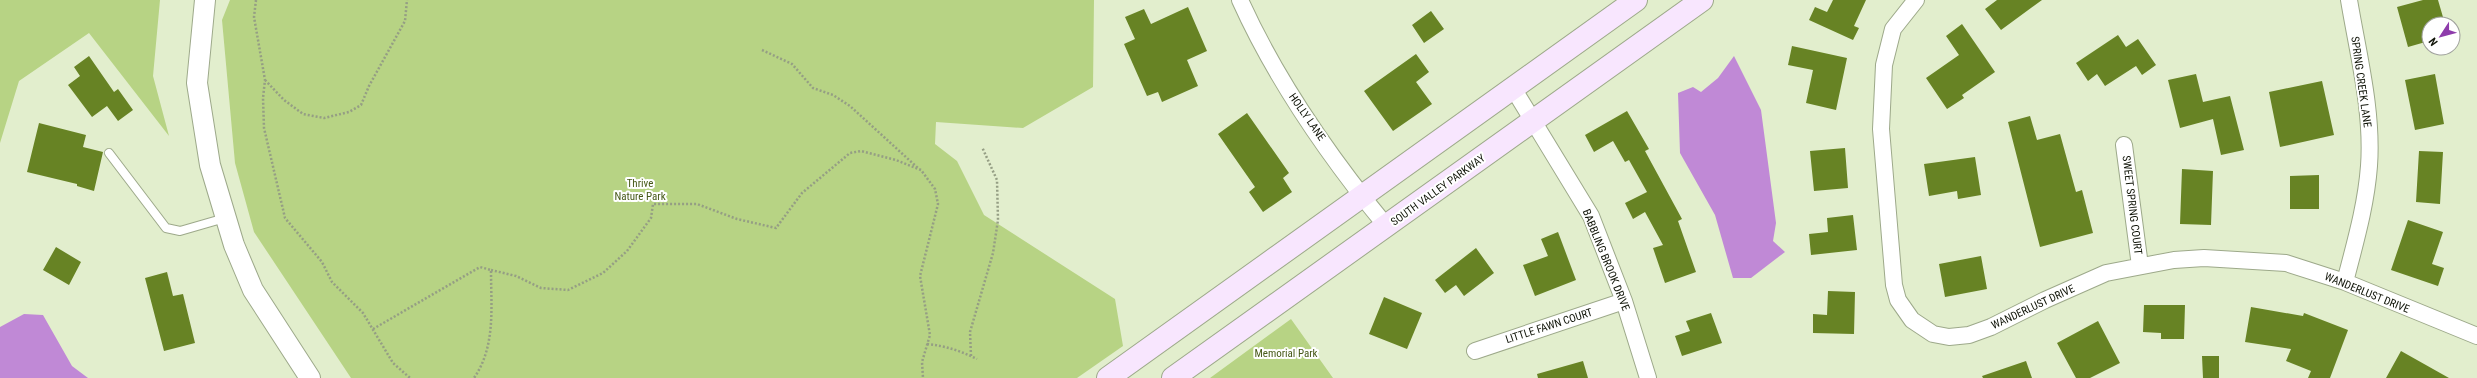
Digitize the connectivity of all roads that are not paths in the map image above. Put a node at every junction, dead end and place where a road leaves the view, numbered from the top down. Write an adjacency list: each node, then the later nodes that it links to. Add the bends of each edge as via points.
1 (205, 0): 12 (street, via 197,83 210,165)
2 (1240, 0): 11 (street, HOLLY LANE, via 1256,36 1290,92)
3 (1636, 0): 7 (main road)
4 (1702, 0): 8 (main road, SOUTH VALLEY PARKWAY)
5 (1916, 0): 14 (street, WANDERLUST DRIVE, via 1892,29 1887,45 1881,129 1894,285 1898,300 1912,320 1933,334 1949,337 1969,335 1992,327 2106,273)
6 (2349, 0): 15 (street, SPRING CREEK LANE, via 2369,120 2369,164 2365,206)
7 (1513, 88): 8 (street, BABBLING BROOK DRIVE); 11 (main road)
8 (1534, 120): 13 (main road, SOUTH VALLEY PARKWAY); 16 (street, BABBLING BROOK DRIVE, via 1591,216)
9 (2124, 145): 14 (street, SWEET SPRING COURT)
10 (109, 153): 12 (lane, via 166,228 180,231)
11 (1362, 196): 13 (street, HOLLY LANE); 20 (main road)
12 (226, 218): 19 (street, via 253,290)
13 (1387, 227): 21 (main road, SOUTH VALLEY PARKWAY)
14 (2140, 266): 15 (street, WANDERLUST DRIVE, via 2204,258 2286,263)
15 (2345, 282): 17 (street, WANDERLUST DRIVE)
16 (1624, 301): 18 (street, LITTLE FAWN COURT); 22 (street, BABBLING BROOK DRIVE)
17 (2477, 336)
18 (1475, 351)
19 (310, 378)
20 (1108, 378)
21 (1173, 378)
22 (1648, 378)

